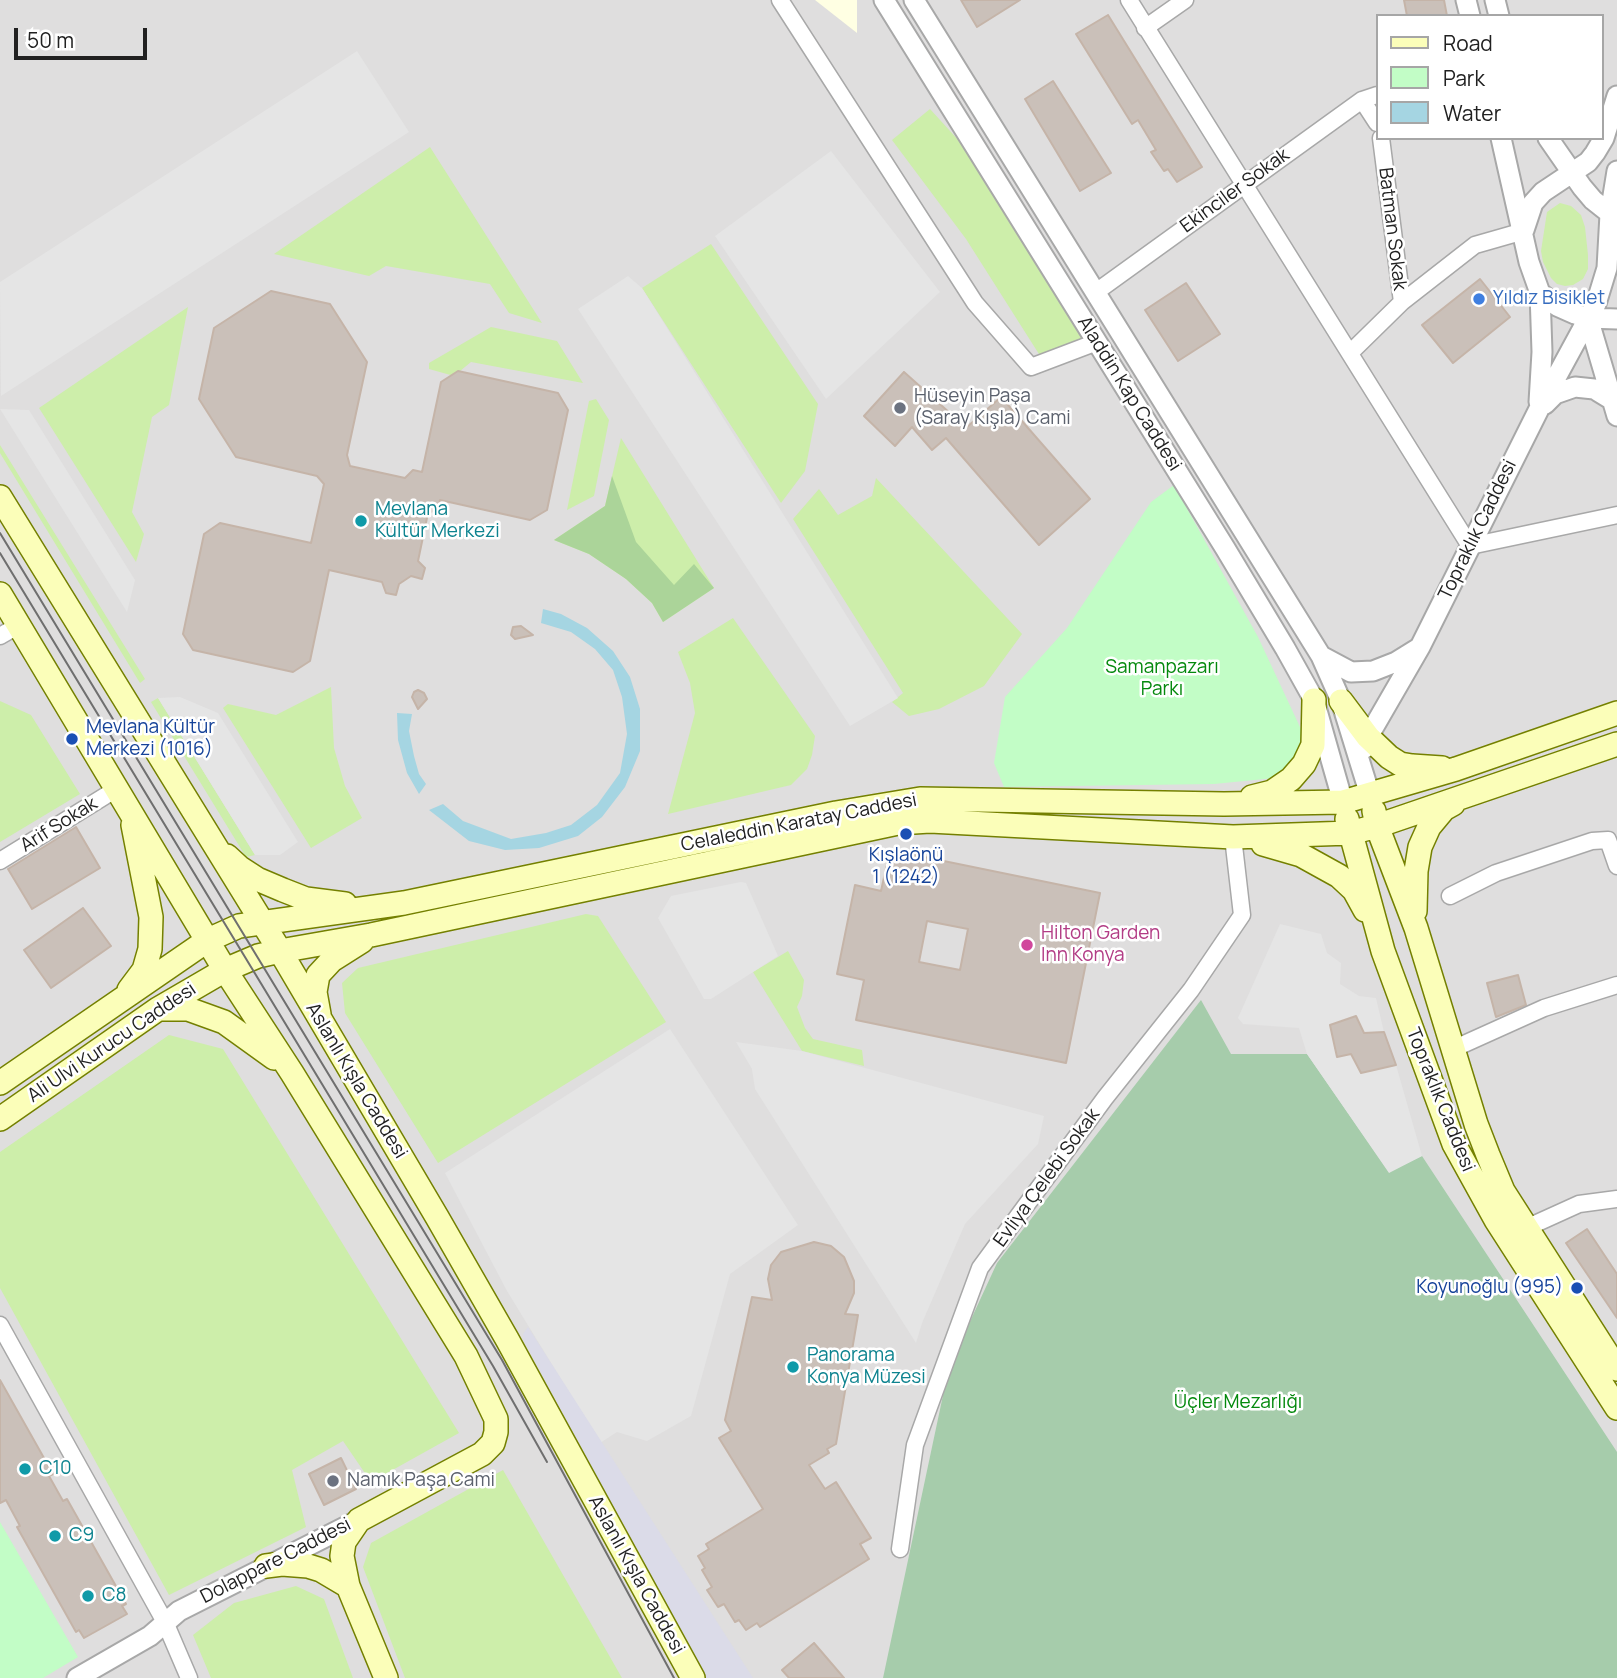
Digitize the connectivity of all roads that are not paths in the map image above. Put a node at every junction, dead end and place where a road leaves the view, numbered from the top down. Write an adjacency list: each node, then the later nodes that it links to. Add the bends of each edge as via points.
1 (780, 0): 25 (street, via 975,303 1031,367)
2 (884, 0): 25 (street, Aladdin Kap Caddesi)
3 (914, 0): 20 (street, Aladdin Kap Caddesi)
4 (1129, 0): 6 (street)
5 (1185, 0): 6 (street)
6 (1144, 27): 17 (street)
7 (1370, 97): 9 (street); 17 (street, Ekinciler Sokak)
8 (1611, 104): 13 (street)
9 (1376, 118)
10 (1381, 140): 22 (street, Batman Sokak)
11 (1501, 140): 19 (street, Topraklık Caddesi)
12 (1549, 140): 16 (street)
13 (1603, 140)
14 (1603, 140): 16 (street, via 1588,162)
15 (1617, 172): 18 (street, Topraklık Caddesi)
16 (1572, 173): 18 (street); 19 (street, via 1533,203)
17 (1244, 185): 20 (street, Ekinciler Sokak); 26 (street)
18 (1614, 217): 23 (street, Topraklık Caddesi, via 1603,286)
19 (1524, 231): 21 (street, Topraklık Caddesi); 22 (street, Batman Sokak, via 1475,245)
20 (1096, 292): 35 (street, Aladdin Kap Caddesi)
21 (1540, 293): 23 (street, via 1557,306); 28 (street, Topraklık Caddesi)
22 (1402, 302): 26 (street)
23 (1588, 318): 24 (street); 27 (street); 28 (street, Topraklık Caddesi)
24 (1617, 319)
25 (1097, 342): 36 (street, Aladdin Kap Caddesi)
26 (1351, 352): 31 (street)
27 (1615, 407): 28 (street, via 1594,389 1575,387 1555,394)
28 (1539, 409): 31 (street, Topraklık Caddesi)
29 (0, 497): 51 (main road, Aslanlı Kışla Caddesi)
30 (1617, 515): 31 (street)
31 (1470, 546): 34 (street, Topraklık Caddesi)
32 (0, 594): 33 (main road)
33 (9, 631): 45 (main road)
34 (1420, 646): 35 (street, via 1373,671 1351,672); 39 (street, Topraklık Caddesi)
35 (1321, 656): 37 (street, Aladdin Kap Caddesi)
36 (1314, 700): 46 (street, Aladdin Kap Caddesi); 47 (main road, via 1313,745 1304,764 1272,792)
37 (1341, 701): 39 (main road); 41 (street, Aladdin Kap Caddesi)
38 (1617, 713): 42 (main road)
39 (1367, 737): 41 (street, Topraklık Caddesi); 42 (main road, via 1400,764)
40 (1617, 744): 44 (main road)
41 (1361, 763): 43 (street, Aladdin Kap Caddesi)
42 (1456, 769): 43 (main road)
43 (1370, 795): 46 (main road, Celaleddin Karatay Caddesi); 48 (main road, Topraklık Caddesi)
44 (1463, 797): 48 (main road); 57 (main road, via 1444,809 1420,847 1414,897)
45 (124, 798): 52 (street, Arif Sokak); 59 (main road); 64 (main road, via 151,917 144,970)
46 (1343, 802): 47 (main road, Celaleddin Karatay Caddesi); 49 (main road, Topraklık Caddesi)
47 (1224, 804): 55 (main road, Celaleddin Karatay Caddesi, via 964,799 882,803)
48 (1377, 826): 49 (main road, Celaleddin Karatay Caddesi); 57 (main road, Topraklık Caddesi)
49 (1350, 833): 50 (main road, Celaleddin Karatay Caddesi); 60 (main road, Topraklık Caddesi)
50 (1233, 837): 58 (main road, Celaleddin Karatay Caddesi, via 898,823); 60 (main road, via 1301,855 1339,876 1354,890); 77 (street, Evliya Çelebi Sokak, via 1242,915 1191,990 1105,1098 981,1268 915,1445)
51 (212, 842): 55 (main road, via 240,868 306,899 362,905); 56 (main road, Aslanlı Kışla Caddesi)
52 (0, 861)
53 (1617, 866): 54 (street, via 1608,840 1592,841 1496,873)
54 (1450, 896)
55 (404, 903): 56 (main road, Celaleddin Karatay Caddesi)
56 (262, 924): 59 (main road, Ali Ulvi Kurucu Caddesi, via 239,926); 61 (main road, Aslanlı Kışla Caddesi)
57 (1416, 928): 67 (main road, Topraklık Caddesi)
58 (371, 935): 61 (main road, Celaleddin Karatay Caddesi); 66 (main road, via 332,960 318,975 315,992)
59 (208, 940): 62 (main road); 64 (main road, Ali Ulvi Kurucu Caddesi)
60 (1383, 950): 75 (main road, Topraklık Caddesi, via 1454,1144)
61 (280, 951): 62 (main road, Ali Ulvi Kurucu Caddesi); 66 (main road, Aslanlı Kışla Caddesi)
62 (225, 970): 65 (main road, Ali Ulvi Kurucu Caddesi); 68 (main road)
63 (1617, 985): 67 (street, via 1544,1009)
64 (122, 1001): 69 (main road, Ali Ulvi Kurucu Caddesi)
65 (159, 1009): 68 (main road, via 188,1009 225,1022); 70 (main road, Ali Ulvi Kurucu Caddesi)
66 (320, 1020): 84 (main road, Aslanlı Kışla Caddesi, via 507,1339)
67 (1453, 1049): 72 (main road, Topraklık Caddesi, via 1488,1155)
68 (292, 1073): 76 (main road, Dolappare Caddesi, via 479,1381 496,1419 493,1443 482,1454)
69 (0, 1083)
70 (0, 1119)
71 (1617, 1199): 72 (street, via 1579,1204)
72 (1526, 1228): 74 (main road, Topraklık Caddesi)
73 (0, 1325): 80 (street)
74 (1617, 1369)
75 (1617, 1408)
76 (359, 1520): 78 (street, Dolappare Caddesi); 79 (main road, via 344,1542)
77 (900, 1549)
78 (266, 1566): 79 (main road, via 308,1566); 80 (street, Dolappare Caddesi)
79 (348, 1586): 83 (main road)
80 (165, 1622): 81 (street, Dolappare Caddesi, via 150,1636); 82 (street)
81 (77, 1678)
82 (189, 1678)
83 (386, 1678)
84 (693, 1678)

